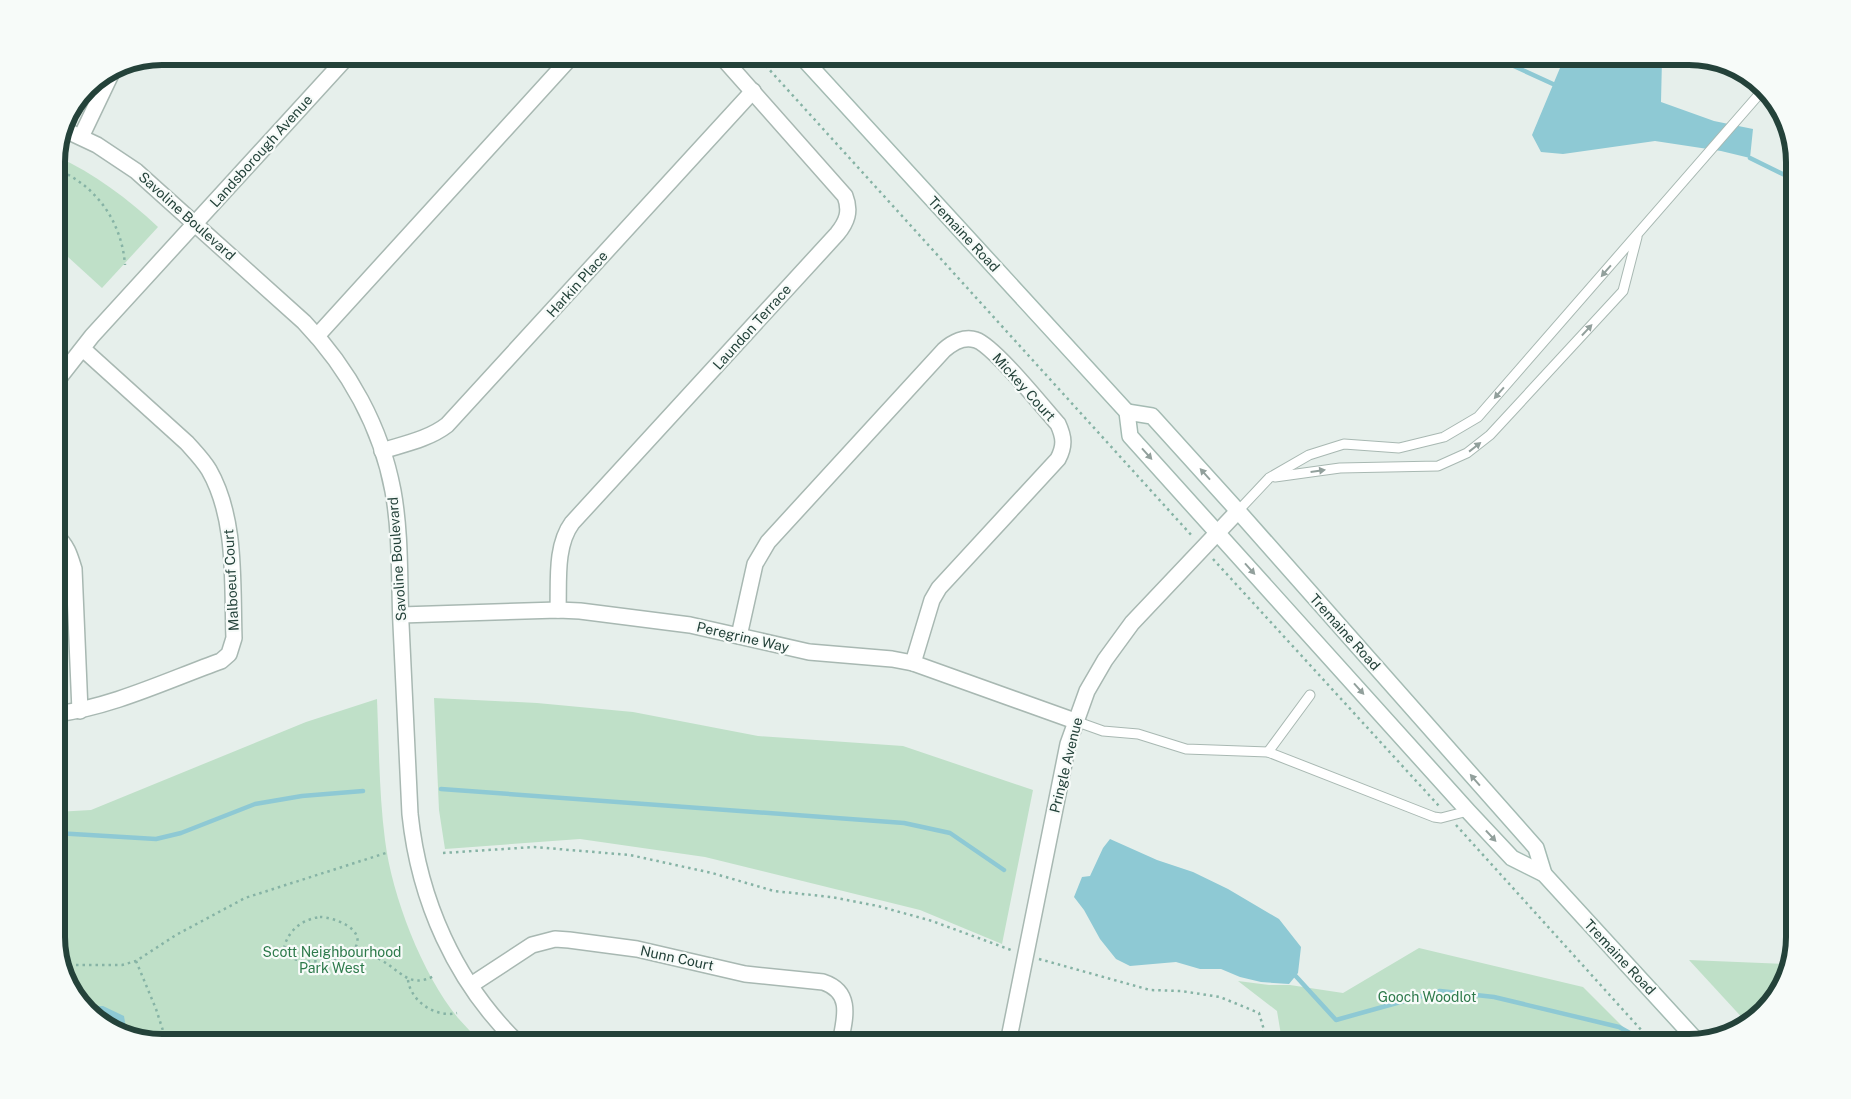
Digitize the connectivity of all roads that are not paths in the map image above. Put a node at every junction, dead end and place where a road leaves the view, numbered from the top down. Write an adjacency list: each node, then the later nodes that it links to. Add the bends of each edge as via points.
1 (340, 65): 10 (street, Landsborough Avenue)
2 (564, 65): 12 (street)
3 (729, 65): 6 (street, Laundon Terrace)
4 (809, 65): 15 (street, Tremaine Road)
5 (108, 81): 9 (street)
6 (753, 92): 16 (street, Harkin Place, via 447,425 432,435); 21 (street, Laundon Terrace, via 845,196 847,220 572,523 561,551)
7 (1759, 94): 11 (lane)
8 (70, 132): 9 (street, Savoline Boulevard)
9 (81, 137): 10 (street, Savoline Boulevard, via 136,171)
10 (196, 223): 12 (street, Savoline Boulevard); 13 (street, Landsborough Avenue)
11 (1638, 234): 17 (lane, one-way to 17, via 1478,417 1444,437 1399,448 1344,444 1309,455); 17 (lane, one-way to 11, via 1340,468 1438,466 1467,453 1490,435 1623,291)
12 (317, 336): 16 (street, Savoline Boulevard, via 344,371 369,416)
13 (83, 349): 14 (street, Landsborough Avenue); 26 (street, Malboeuf Court, via 187,443 209,471 228,525 234,638 229,654 221,660)
14 (65, 371)
15 (1127, 412): 18 (street, Tremaine Road, one-way to 15, via 1152,416); 19 (street, Tremaine Road, one-way to 19, via 1130,436)
16 (382, 451): 22 (street, Savoline Boulevard, via 393,492)
17 (1269, 478): 18 (lane)
18 (1238, 511): 19 (street, Pringle Avenue); 31 (street, Tremaine Road, one-way to 18, via 1536,848)
19 (1217, 532): 28 (street, Pringle Avenue, via 1117,641 1094,679); 30 (street, Tremaine Road, one-way to 30)
20 (65, 546): 26 (street, via 74,569)
21 (558, 610): 22 (street, Peregrine Way); 23 (street, Peregrine Way, via 690,626)
22 (401, 615): 32 (street, Savoline Boulevard, via 410,814 416,855 438,924)
23 (740, 636): 24 (street, Peregrine Way, via 809,652); 24 (street, Mickey Court, via 755,564 768,542 944,350 952,343 976,340 993,352 1058,424 1063,447 1058,459 939,588 932,600)
24 (912, 663): 28 (street, Peregrine Way)
25 (1310, 695): 29 (lane)
26 (80, 711): 27 (street, Malboeuf Court)
27 (65, 713)
28 (1075, 721): 29 (lane, via 1103,731 1138,734 1186,748); 35 (street, Pringle Avenue)
29 (1268, 752): 30 (lane, via 1434,817)
30 (1468, 811): 31 (street, Tremaine Road, one-way to 31, via 1512,858)
31 (1544, 874): 36 (street, Tremaine Road)
32 (471, 985): 33 (street, Savoline Boulevard); 34 (street, Nunn Court, via 532,945 555,939 569,940 745,974 829,984 836,987 844,1003)
33 (510, 1034)
34 (842, 1034)
35 (1013, 1034)
36 (1690, 1034)

